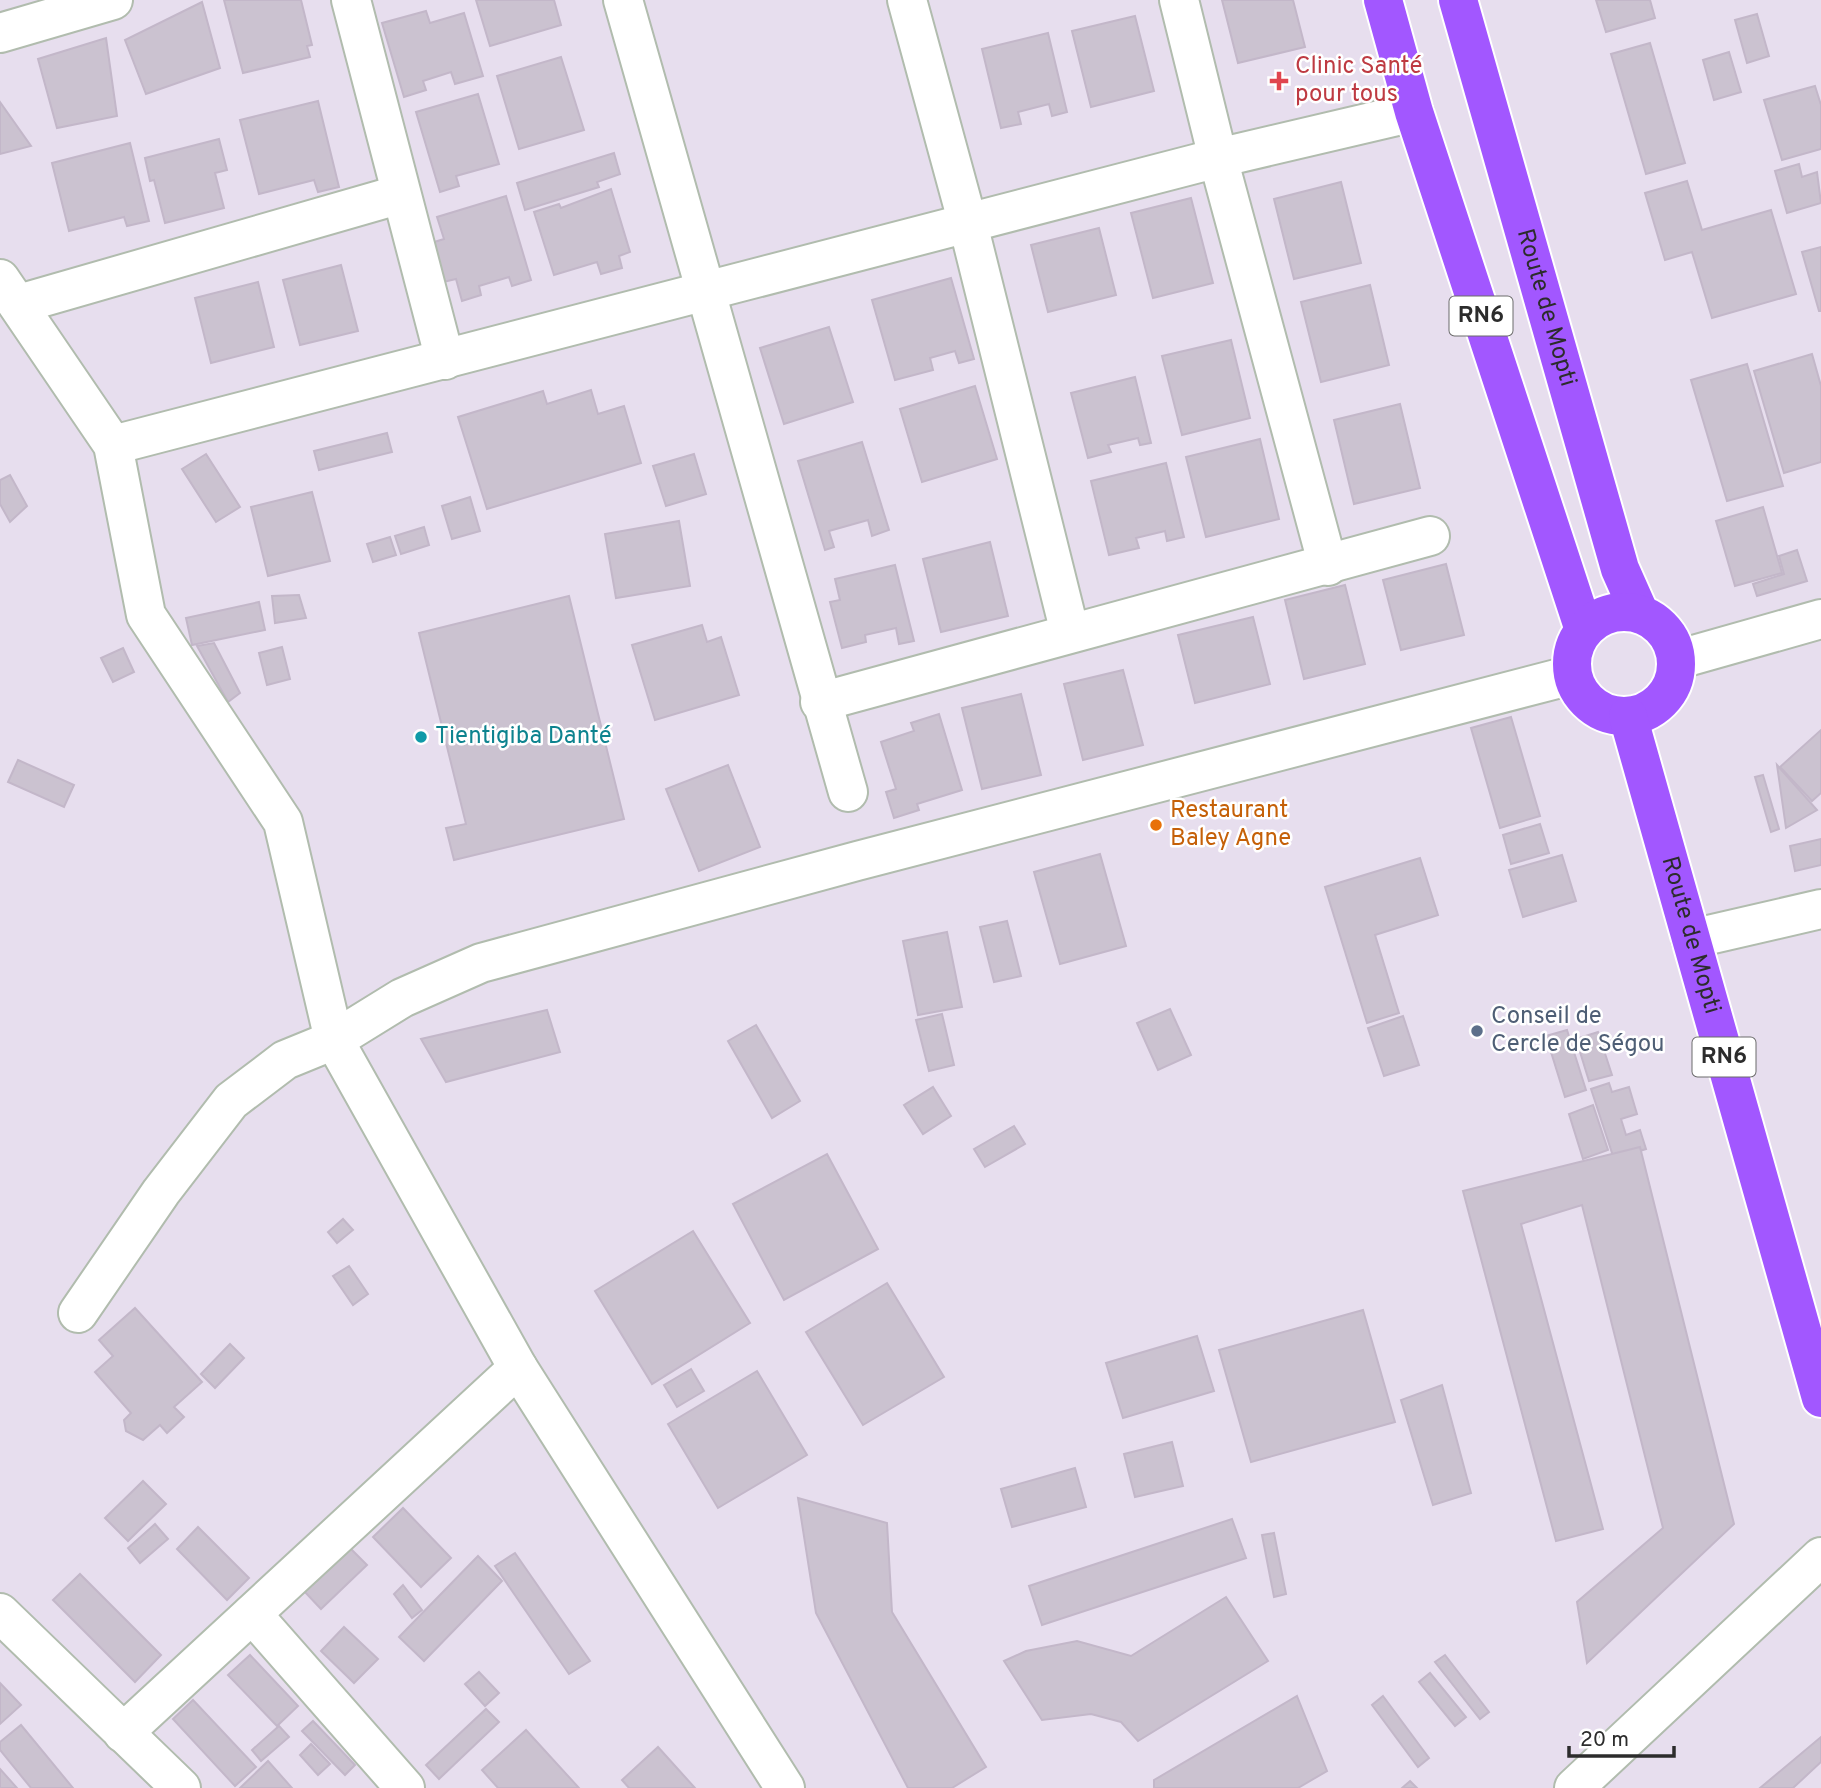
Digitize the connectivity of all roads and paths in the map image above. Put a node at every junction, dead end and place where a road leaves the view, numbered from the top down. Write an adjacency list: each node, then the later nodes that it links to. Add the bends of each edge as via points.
1 (113, 0): 8 (street)
2 (351, 0): 11 (street)
3 (623, 0): 14 (street)
4 (907, 0): 12 (street)
5 (1179, 0): 10 (street)
6 (1383, 0): 9 (highway, RN6)
7 (1458, 0): 19 (highway, Route de Mopti / RN6, via 1620,569)
8 (0, 33)
9 (1414, 112): 10 (street); 21 (highway, RN6)
10 (1218, 158): 12 (street); 18 (street)
11 (401, 194): 13 (street); 15 (street)
12 (968, 224): 14 (street); 22 (street)
13 (10, 292): 16 (street)
14 (708, 293): 15 (street); 25 (street)
15 (445, 360): 16 (street)
16 (113, 445): 30 (street, via 146,615 283,822)
17 (1430, 536): 18 (street)
18 (1328, 566): 22 (street)
19 (1640, 614): 21 (highway, via 1619,611 1600,617); 23 (highway, via 1658,624 1671,640)
20 (1821, 619): 23 (street)
21 (1584, 630): 24 (highway, via 1576,643)
22 (1070, 633): 25 (street)
23 (1676, 660): 26 (highway, via 1674,680 1664,698 1648,710)
24 (1572, 675): 26 (highway, via 1592,706); 30 (street, via 481,963 402,998)
25 (820, 702): 27 (street)
26 (1628, 716): 29 (highway, Route de Mopti / RN6)
27 (848, 792)
28 (1821, 909): 29 (street)
29 (1691, 939): 33 (highway, Route de Mopti / RN6)
30 (334, 1040): 31 (street, via 285,1060 231,1101 161,1192); 32 (street)
31 (78, 1313)
32 (518, 1368): 36 (street); 40 (street)
33 (1821, 1398)
34 (1821, 1557): 41 (street)
35 (0, 1613): 37 (street)
36 (252, 1614): 37 (street); 39 (street)
37 (123, 1733): 38 (street)
38 (181, 1788)
39 (405, 1788)
40 (785, 1788)
41 (1574, 1788)

